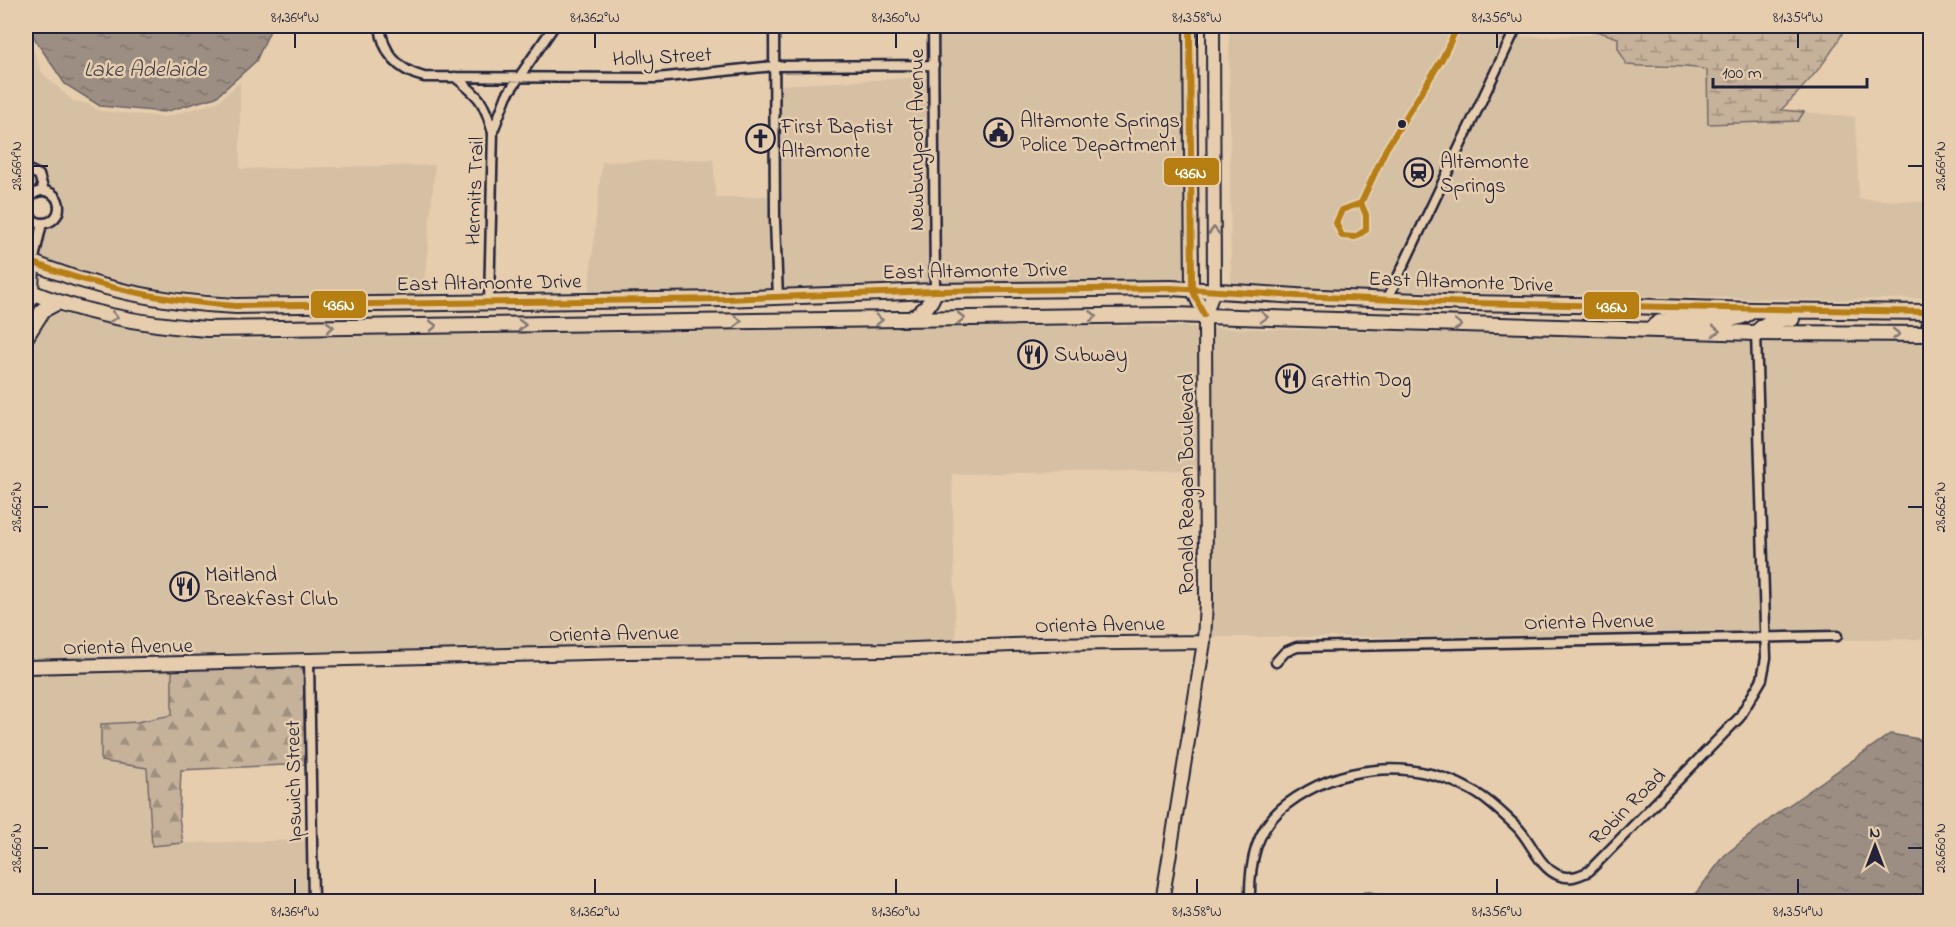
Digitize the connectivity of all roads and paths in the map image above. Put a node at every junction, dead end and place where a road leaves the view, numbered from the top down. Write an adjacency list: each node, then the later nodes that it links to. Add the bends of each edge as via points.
1 (380, 26): 11 (street, Holly Street, via 381,37 396,64 424,77)
2 (554, 26): 10 (street, Hermits Trail)
3 (774, 26): 9 (street)
4 (933, 26): 8 (street, Newburyport Avenue)
5 (1190, 26): 17 (street, Ronald Reagan Boulevard)
6 (1213, 26): 18 (street, Ronald Reagan Boulevard, one-way to 6)
7 (1517, 26): 23 (street)
8 (934, 65): 9 (street, Holly Street); 20 (street, Newburyport Avenue)
9 (774, 66): 10 (street, Holly Street, via 657,78); 21 (street)
10 (520, 76): 11 (street, Holly Street); 12 (street, Hermits Trail)
11 (455, 77): 12 (street, via 476,93 486,107)
12 (493, 131): 26 (street, Hermits Trail)
13 (26, 169): 14 (street, via 39,175)
14 (44, 191): 15 (street, via 55,197 59,208 54,219); 15 (street, via 32,195 27,207 31,218)
15 (42, 224): 16 (street)
16 (28, 266): 19 (street); 28 (main road, East Altamonte Drive, via 183,302)
17 (1192, 289): 18 (main road, East Altamonte Drive); 20 (main road, East Altamonte Drive); 34 (street, Ronald Reagan Boulevard)
18 (1214, 290): 23 (main road, East Altamonte Drive); 34 (street, Ronald Reagan Boulevard)
19 (29, 291): 24 (main road, East Altamonte Drive); 33 (street)
20 (935, 291): 21 (main road, East Altamonte Drive); 35 (main road, via 925,309)
21 (778, 298): 22 (main road, East Altamonte Drive)
22 (725, 299): 25 (main road, East Altamonte Drive); 36 (main road, via 708,308)
23 (1387, 300): 27 (main road, East Altamonte Drive)
24 (58, 302): 41 (main road, East Altamonte Drive, one-way to 41, via 172,326); 45 (main road, via 43,310)
25 (516, 302): 26 (main road, East Altamonte Drive); 38 (main road, via 501,309)
26 (489, 303): 28 (main road, East Altamonte Drive); 37 (main road)
27 (1516, 304): 29 (main road, East Altamonte Drive); 39 (main road)
28 (327, 305): 41 (main road, via 311,315)
29 (1568, 305): 30 (main road, East Altamonte Drive); 40 (main road)
30 (1753, 310): 31 (main road, East Altamonte Drive); 42 (main road, via 1728,320 1668,319)
31 (1837, 310): 32 (main road, East Altamonte Drive); 43 (main road, via 1827,317 1774,320)
32 (1929, 312): 44 (street)
33 (26, 315)
34 (1205, 316): 35 (main road, East Altamonte Drive, one-way to 34); 39 (main road, East Altamonte Drive, one-way to 39); 48 (street, Ronald Reagan Boulevard)
35 (910, 319): 36 (main road, East Altamonte Drive, one-way to 35)
36 (695, 322): 38 (main road, East Altamonte Drive, one-way to 36)
37 (463, 325): 38 (main road, East Altamonte Drive); 41 (main road, East Altamonte Drive, one-way to 37)
38 (487, 325)
39 (1487, 326): 40 (main road, East Altamonte Drive)
40 (1536, 327): 42 (main road, East Altamonte Drive)
41 (307, 328)
42 (1651, 329): 43 (main road, East Altamonte Drive, one-way to 43)
43 (1756, 333): 44 (main road, East Altamonte Drive, one-way to 44); 47 (street, Robin Road)
44 (1929, 334)
45 (26, 337)
46 (1837, 636): 47 (street, Orienta Avenue)
47 (1766, 637): 50 (street, Orienta Avenue, via 1297,647); 54 (street, Robin Road, via 1761,679 1738,718 1589,871 1568,877 1557,875 1521,831 1495,806 1468,788 1436,775 1399,769 1368,770 1330,780 1277,811 1254,850)
48 (1204, 642): 49 (street, Orienta Avenue); 53 (street, Ronald Reagan Boulevard)
49 (309, 661): 51 (street, Orienta Avenue); 52 (street, Ipswich Street)
50 (1276, 662)
51 (26, 667)
52 (313, 902)
53 (1162, 902)
54 (1250, 902)

